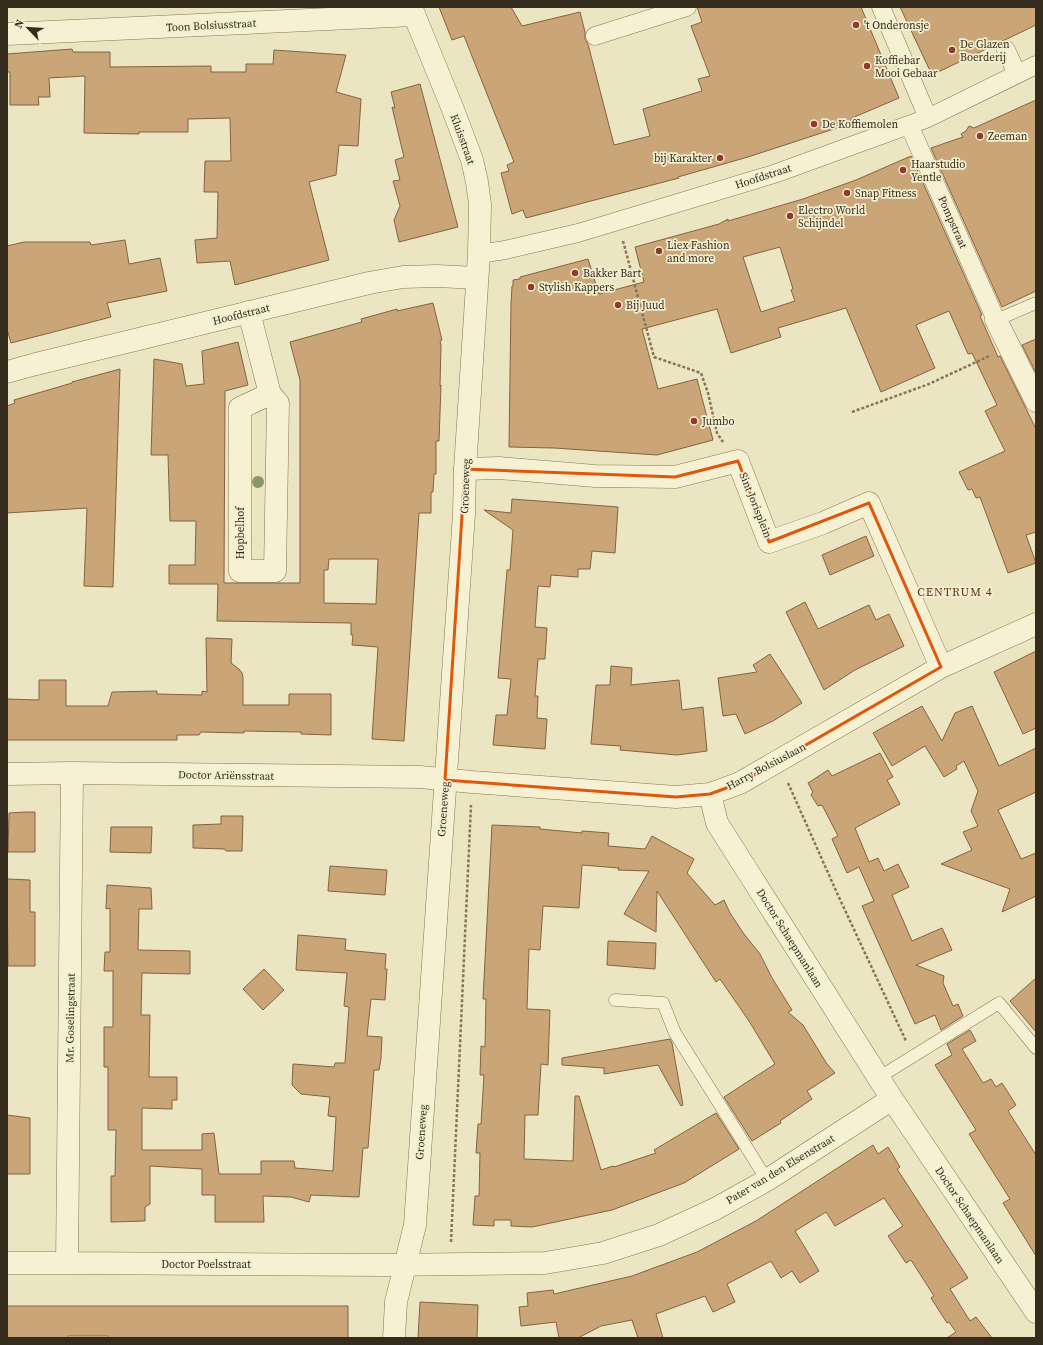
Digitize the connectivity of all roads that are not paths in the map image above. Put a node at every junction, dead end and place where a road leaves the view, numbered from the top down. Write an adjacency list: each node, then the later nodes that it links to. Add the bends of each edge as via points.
1 (687, 7): 5 (street)
2 (881, 7): 9 (street)
3 (413, 11): 4 (street, Toon Bolsiusstraat); 11 (street, Kluisstraat, via 472,160 480,204)
4 (7, 34)
5 (596, 36)
6 (1006, 50): 8 (street)
7 (1036, 65): 8 (street, Hoofdstraat)
8 (1017, 74): 9 (street, Hoofdstraat)
9 (928, 118): 10 (street, Hoofdstraat)
10 (909, 125): 11 (street, Hoofdstraat, via 774,174 618,221 578,233); 15 (street, Pompstraat)
11 (479, 254): 12 (street, Kluisstraat)
12 (477, 278): 14 (street, Hoofdstraat, via 437,276 383,280); 19 (street, Groeneweg)
13 (1036, 303): 15 (lane)
14 (249, 312): 16 (street, Hoofdstraat); 17 (street, Hopbelhof)
15 (996, 320): 18 (street, Pompstraat)
16 (7, 372)
17 (270, 394): 17 (street, Hopbelhof, via 278,403 275,571 240,571 240,408)
18 (1036, 401)
19 (466, 469): 21 (street, Sint Jorisplein, via 499,468 595,476 676,477 738,461 769,542 823,523 868,503); 24 (street, Groeneweg)
20 (1036, 624): 21 (street, Harry Bolsiuslaan)
21 (941, 667): 25 (street, Harry Bolsiuslaan, via 740,782)
22 (72, 773): 23 (street, Doctor Ariënsstraat); 24 (street, Doctor Ariënsstraat, via 420,777); 32 (street, Mr. Goselingstraat)
23 (7, 774)
24 (445, 780): 25 (street, Harry Bolsiuslaan, via 676,797); 33 (street, Groeneweg, via 415,1226)
25 (710, 794): 28 (street, Doctor Schaepmanlaan, via 717,823)
26 (615, 1000): 30 (lane, via 662,1003 675,1033)
27 (1036, 1048): 28 (lane, via 998,1003)
28 (878, 1078): 29 (street, Doctor Schaepmanlaan)
29 (892, 1099): 30 (street, Pater van den Elsenstraat); 34 (street, Doctor Schaepmanlaan)
30 (767, 1180): 33 (street, Pater van den Elsenstraat, via 659,1235 603,1253 545,1263)
31 (7, 1263): 32 (street, Doctor Poelsstraat)
32 (67, 1263): 33 (street, Doctor Poelsstraat)
33 (405, 1264): 35 (street, Groeneweg, via 396,1302)
34 (1036, 1312)
35 (394, 1338)

